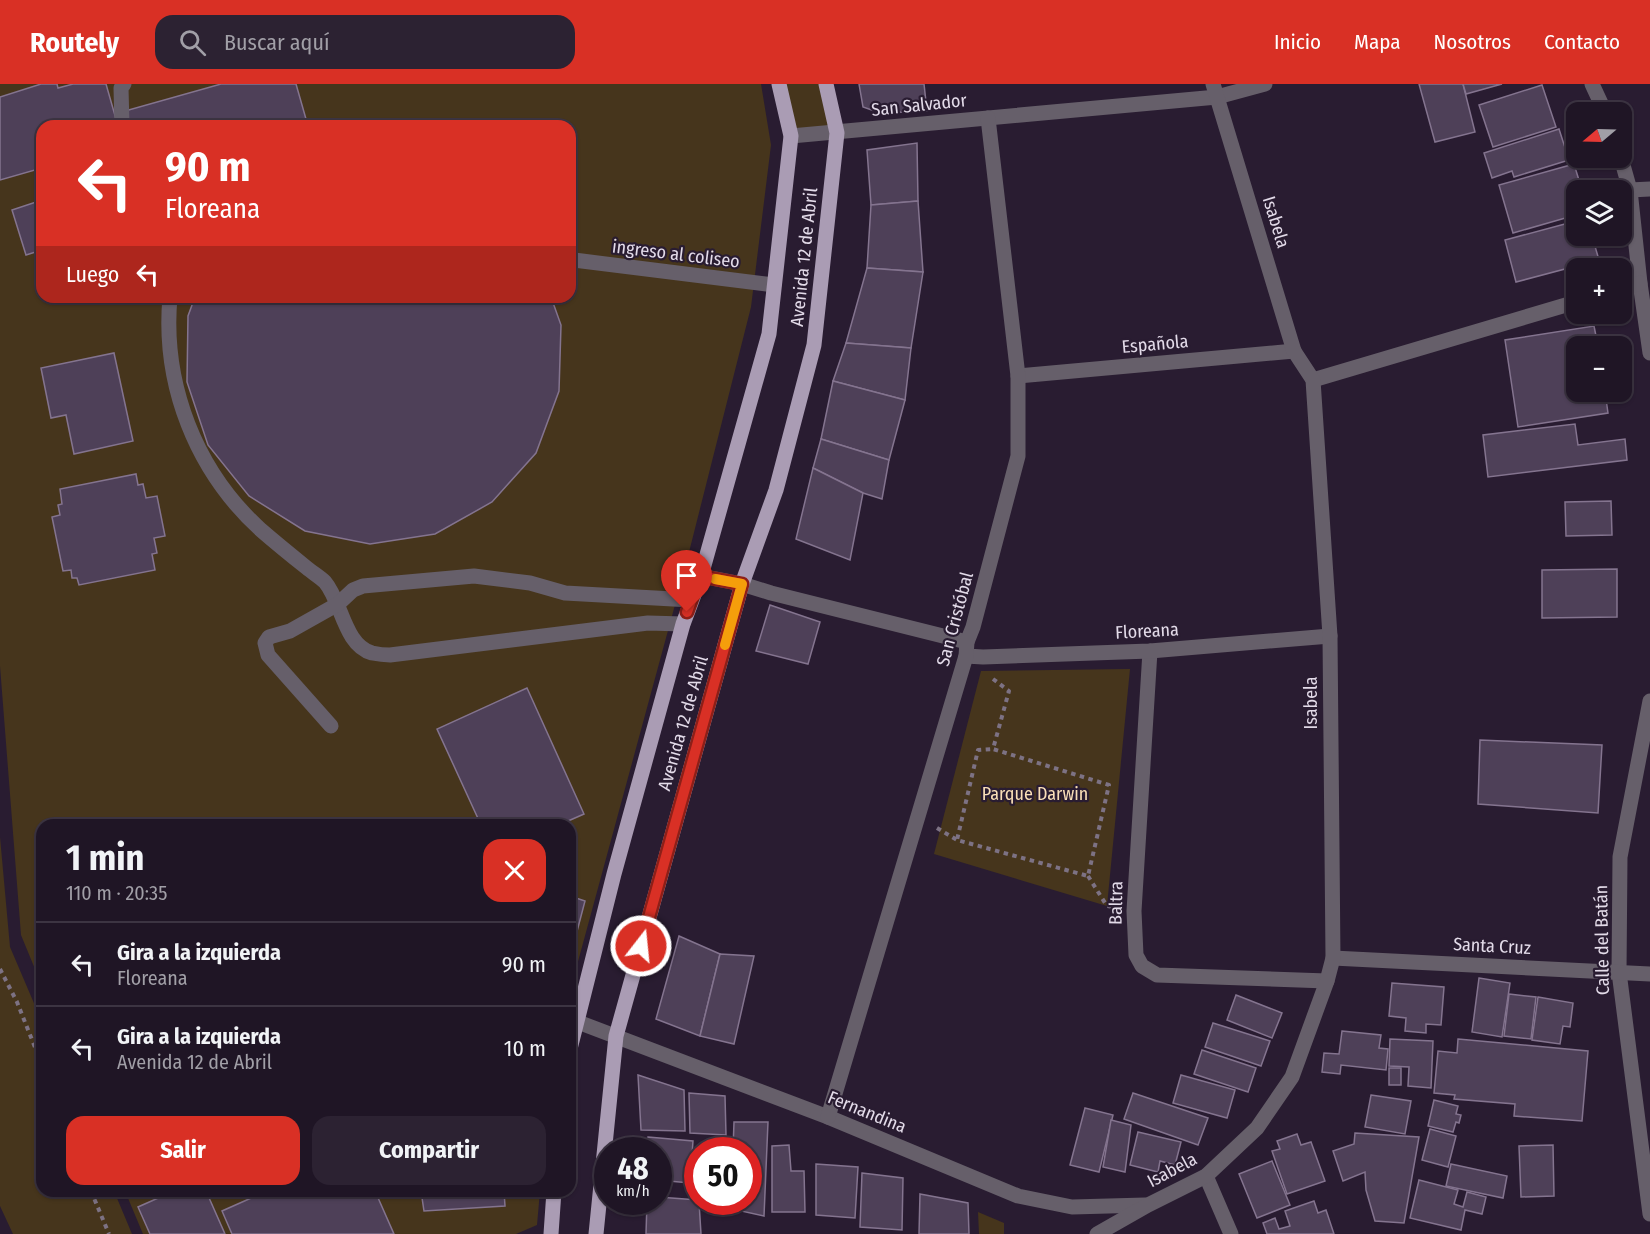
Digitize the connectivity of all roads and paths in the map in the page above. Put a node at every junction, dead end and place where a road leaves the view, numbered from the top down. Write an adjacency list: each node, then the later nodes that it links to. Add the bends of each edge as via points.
1 (124, 84): 9 (street)
2 (779, 84): 11 (main road, Avenida 12 de Abril)
3 (826, 84): 10 (main road, Avenida 12 de Abril)
4 (1265, 84): 6 (street, San Salvador)
5 (1592, 84): 7 (street)
6 (1215, 91): 8 (street, San Salvador); 21 (street, Isabela)
7 (1600, 102)
8 (988, 118): 10 (street, San Salvador); 23 (street, San Cristóbal)
9 (122, 120)
10 (837, 133): 11 (street, San Salvador); 26 (main road, Avenida 12 de Abril, via 814,345 776,490)
11 (791, 136): 17 (main road, Avenida 12 de Abril)
12 (1650, 189): 13 (street)
13 (1632, 190)
14 (1632, 209): 16 (street)
15 (576, 260): 17 (street, ingreso al coliseo)
16 (1640, 283): 18 (street); 22 (street)
17 (774, 285): 25 (main road, Avenida 12 de Abril, via 769,333)
18 (1632, 286)
19 (170, 303): 28 (street, via 169,350 174,382 199,451 245,514 325,582)
20 (1566, 305): 24 (street)
21 (1294, 351): 23 (street, Española); 24 (street, Isabela)
22 (1650, 353)
23 (1018, 376): 31 (street, San Cristóbal, via 1018,456)
24 (1313, 380): 30 (street, Isabela)
25 (700, 576): 26 (street, Floreana); 27 (main road, Avenida 12 de Abril)
26 (742, 584): 31 (street, Floreana); 46 (main road, Avenida 12 de Abril)
27 (691, 600): 28 (street, via 565,593 530,583 474,576 363,585); 29 (main road, Avenida 12 de Abril)
28 (338, 604): 29 (street, via 356,642 370,652 390,655 648,622); 35 (street, via 290,631 269,637 265,643 268,655)
29 (683, 624): 44 (main road, Avenida 12 de Abril)
30 (1330, 636): 32 (street, Floreana); 39 (street, Isabela)
31 (966, 649): 33 (street, Floreana); 48 (street, San Cristóbal)
32 (1150, 651): 33 (street, Floreana); 38 (street, Baltra)
33 (983, 657): 36 (path, via 981,671 1010,691)
34 (1650, 701): 41 (street, Calle del Batán, via 1620,857)
35 (332, 726)
36 (993, 748): 37 (path, via 1109,785); 37 (path, via 978,750 957,840)
37 (1088, 876): 38 (path, via 1107,906)
38 (1134, 911): 43 (street, Baltra, via 1136,955 1142,966 1157,975)
39 (1333, 958): 41 (street, Santa Cruz); 43 (street, Isabela)
40 (0, 969): 47 (path)
41 (1618, 972): 42 (street, Santa Cruz); 53 (street, Calle del Batán)
42 (1650, 974)
43 (1327, 981): 49 (street, Isabela, via 1292,1077 1257,1128)
44 (576, 1010)
45 (576, 1021): 46 (street, Fernandina)
46 (616, 1036): 48 (street, Fernandina); 56 (main road, Avenida 12 de Abril)
47 (36, 1050)
48 (828, 1117): 52 (street, Fernandina, via 1018,1196 1072,1207)
49 (1206, 1176): 52 (street, Isabela); 58 (street)
50 (94, 1197): 54 (path)
51 (554, 1197): 55 (main road)
52 (1148, 1205): 57 (street, Isabela)
53 (1650, 1214)
54 (109, 1234)
55 (551, 1234)
56 (596, 1234)
57 (1097, 1234)
58 (1231, 1234)

